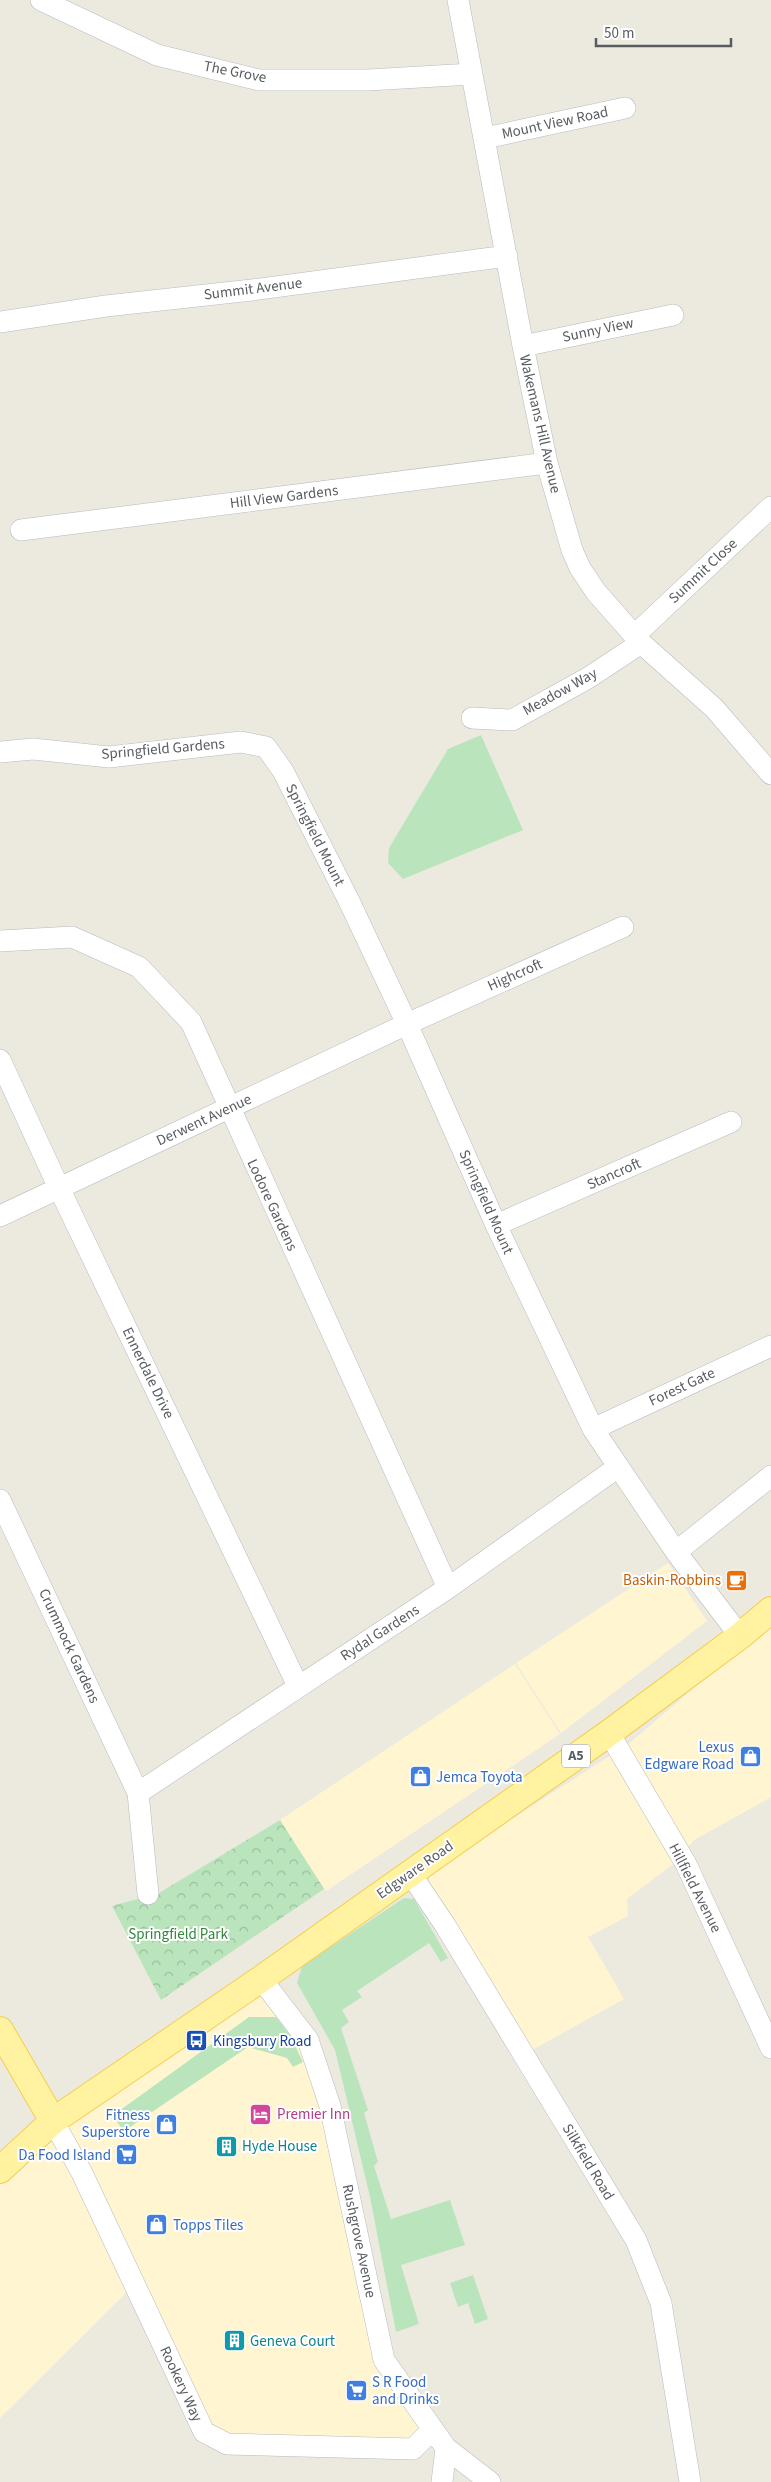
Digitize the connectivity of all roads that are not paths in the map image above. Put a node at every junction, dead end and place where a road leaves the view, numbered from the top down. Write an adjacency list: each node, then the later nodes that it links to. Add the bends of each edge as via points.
1 (41, 0): 3 (street, The Grove, via 157,55 260,80 368,80)
2 (458, 0): 3 (street, Wakemans Hill Avenue)
3 (472, 74): 5 (street, Wakemans Hill Avenue)
4 (625, 108): 5 (street, Mount View Road)
5 (485, 138): 6 (street, Wakemans Hill Avenue)
6 (507, 256): 8 (street, Summit Avenue); 9 (street, Wakemans Hill Avenue)
7 (673, 315): 9 (street, Sunny View)
8 (0, 322)
9 (522, 346): 10 (street, Wakemans Hill Avenue)
10 (547, 463): 12 (street, Hill View Gardens); 13 (street, Wakemans Hill Avenue, via 566,533 580,568 596,592)
11 (771, 507): 13 (street, Summit Close)
12 (21, 530)
13 (638, 639): 14 (street, Meadow Way, via 588,678 512,720); 17 (street, Wakemans Hill Avenue, via 714,708)
14 (472, 718)
15 (266, 747): 16 (street, Springfield Gardens, via 242,742 109,757 33,749); 20 (street, Springfield Mount, via 283,771)
16 (0, 752)
17 (771, 774)
18 (623, 927): 20 (street, Highcroft)
19 (0, 941): 22 (street, Lodore Gardens, via 72,937 139,967 191,1022)
20 (407, 1024): 22 (street, Derwent Avenue); 26 (street, Springfield Mount)
21 (0, 1060): 24 (street, Ennerdale Drive)
22 (228, 1109): 24 (street, Derwent Avenue); 33 (street, Lodore Gardens)
23 (731, 1122): 26 (street, Stancroft)
24 (59, 1188): 25 (street, Derwent Avenue); 36 (street, Ennerdale Drive)
25 (0, 1216)
26 (496, 1225): 28 (street, Springfield Mount)
27 (771, 1346): 28 (street, Forest Gate)
28 (592, 1429): 29 (street, Springfield Mount)
29 (618, 1467): 32 (street, Springfield Mount); 33 (street, Rydal Gardens)
30 (771, 1476): 32 (street)
31 (0, 1500): 38 (street, Crummock Gardens)
32 (676, 1552): 35 (street, Springfield Mount)
33 (448, 1588): 36 (street, Rydal Gardens)
34 (768, 1617): 35 (main road, Edgware Road / A5)
35 (740, 1636): 37 (main road, Edgware Road / A5)
36 (298, 1686): 38 (street, Rydal Gardens)
37 (610, 1733): 39 (main road, Edgware Road / A5); 43 (street, Hillfield Avenue, via 686,1864)
38 (138, 1793): 40 (street, Crummock Gardens)
39 (410, 1873): 41 (main road, Edgware Road / A5); 50 (street, Silkfield Road, via 445,1925 636,2240 661,2303)
40 (148, 1894)
41 (261, 1979): 44 (main road, Edgware Road / A5); 46 (street, Rushgrove Avenue, via 308,2040 330,2106 384,2360)
42 (0, 2030): 44 (main road)
43 (771, 2048)
44 (53, 2121): 45 (main road, A5); 46 (street, Rookery Way, via 82,2173 204,2432 227,2444 412,2449)
45 (0, 2170)
46 (432, 2430): 47 (street, Rushgrove Avenue)
47 (446, 2448): 48 (street); 49 (street, Rushgrove Avenue)
48 (442, 2482)
49 (490, 2482)
50 (690, 2482)

